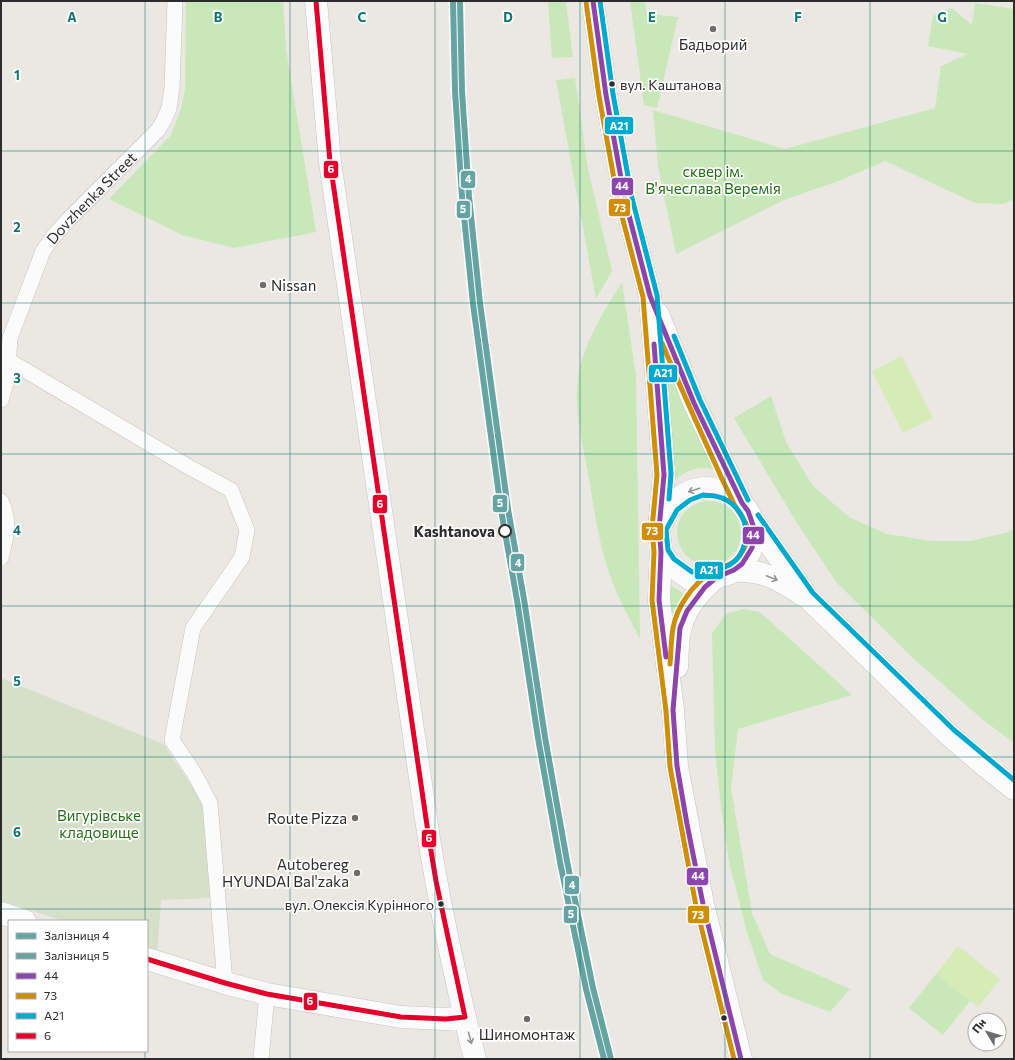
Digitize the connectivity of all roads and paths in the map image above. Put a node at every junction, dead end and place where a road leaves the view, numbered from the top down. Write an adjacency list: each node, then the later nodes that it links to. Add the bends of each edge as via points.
1 (175, 1): 5 (street, Dovzhenka Street, via 172,88 164,120 158,130 69,220 43,251)
2 (316, 1): 21 (street, via 330,162 430,846)
3 (593, 1): 4 (street, via 606,95 625,200)
4 (650, 296): 8 (street, via 694,403); 9 (street, via 664,475)
5 (5, 358): 6 (street, Dovzhenka Street, via 5,388); 19 (street, via 231,490 247,530 242,557 193,628 172,740 210,803)
6 (1, 400)
7 (1, 501): 11 (street, via 8,524)
8 (747, 511): 9 (street, one-way to 9, via 734,496 716,489 696,488 672,506); 12 (street, via 754,533 752,548 742,564); 13 (street)
9 (659, 529): 10 (street)
10 (661, 552): 12 (street, via 669,564 690,579); 14 (street, via 659,600)
11 (1, 558)
12 (726, 574): 13 (street, one-way to 13, via 754,572 768,576); 14 (street, via 705,587 686,611 680,628)
13 (808, 598): 15 (street, via 948,735)
14 (673, 710): 24 (street, via 677,766 690,839 703,904)
15 (1014, 789)
16 (1, 913): 17 (street)
17 (22, 920)
18 (148, 959): 19 (street)
19 (225, 983): 20 (street)
20 (268, 994): 21 (street, via 402,1016 446,1019); 22 (street)
21 (465, 1017): 23 (street, one-way to 23)
22 (261, 1059)
23 (476, 1059)
24 (741, 1059)

